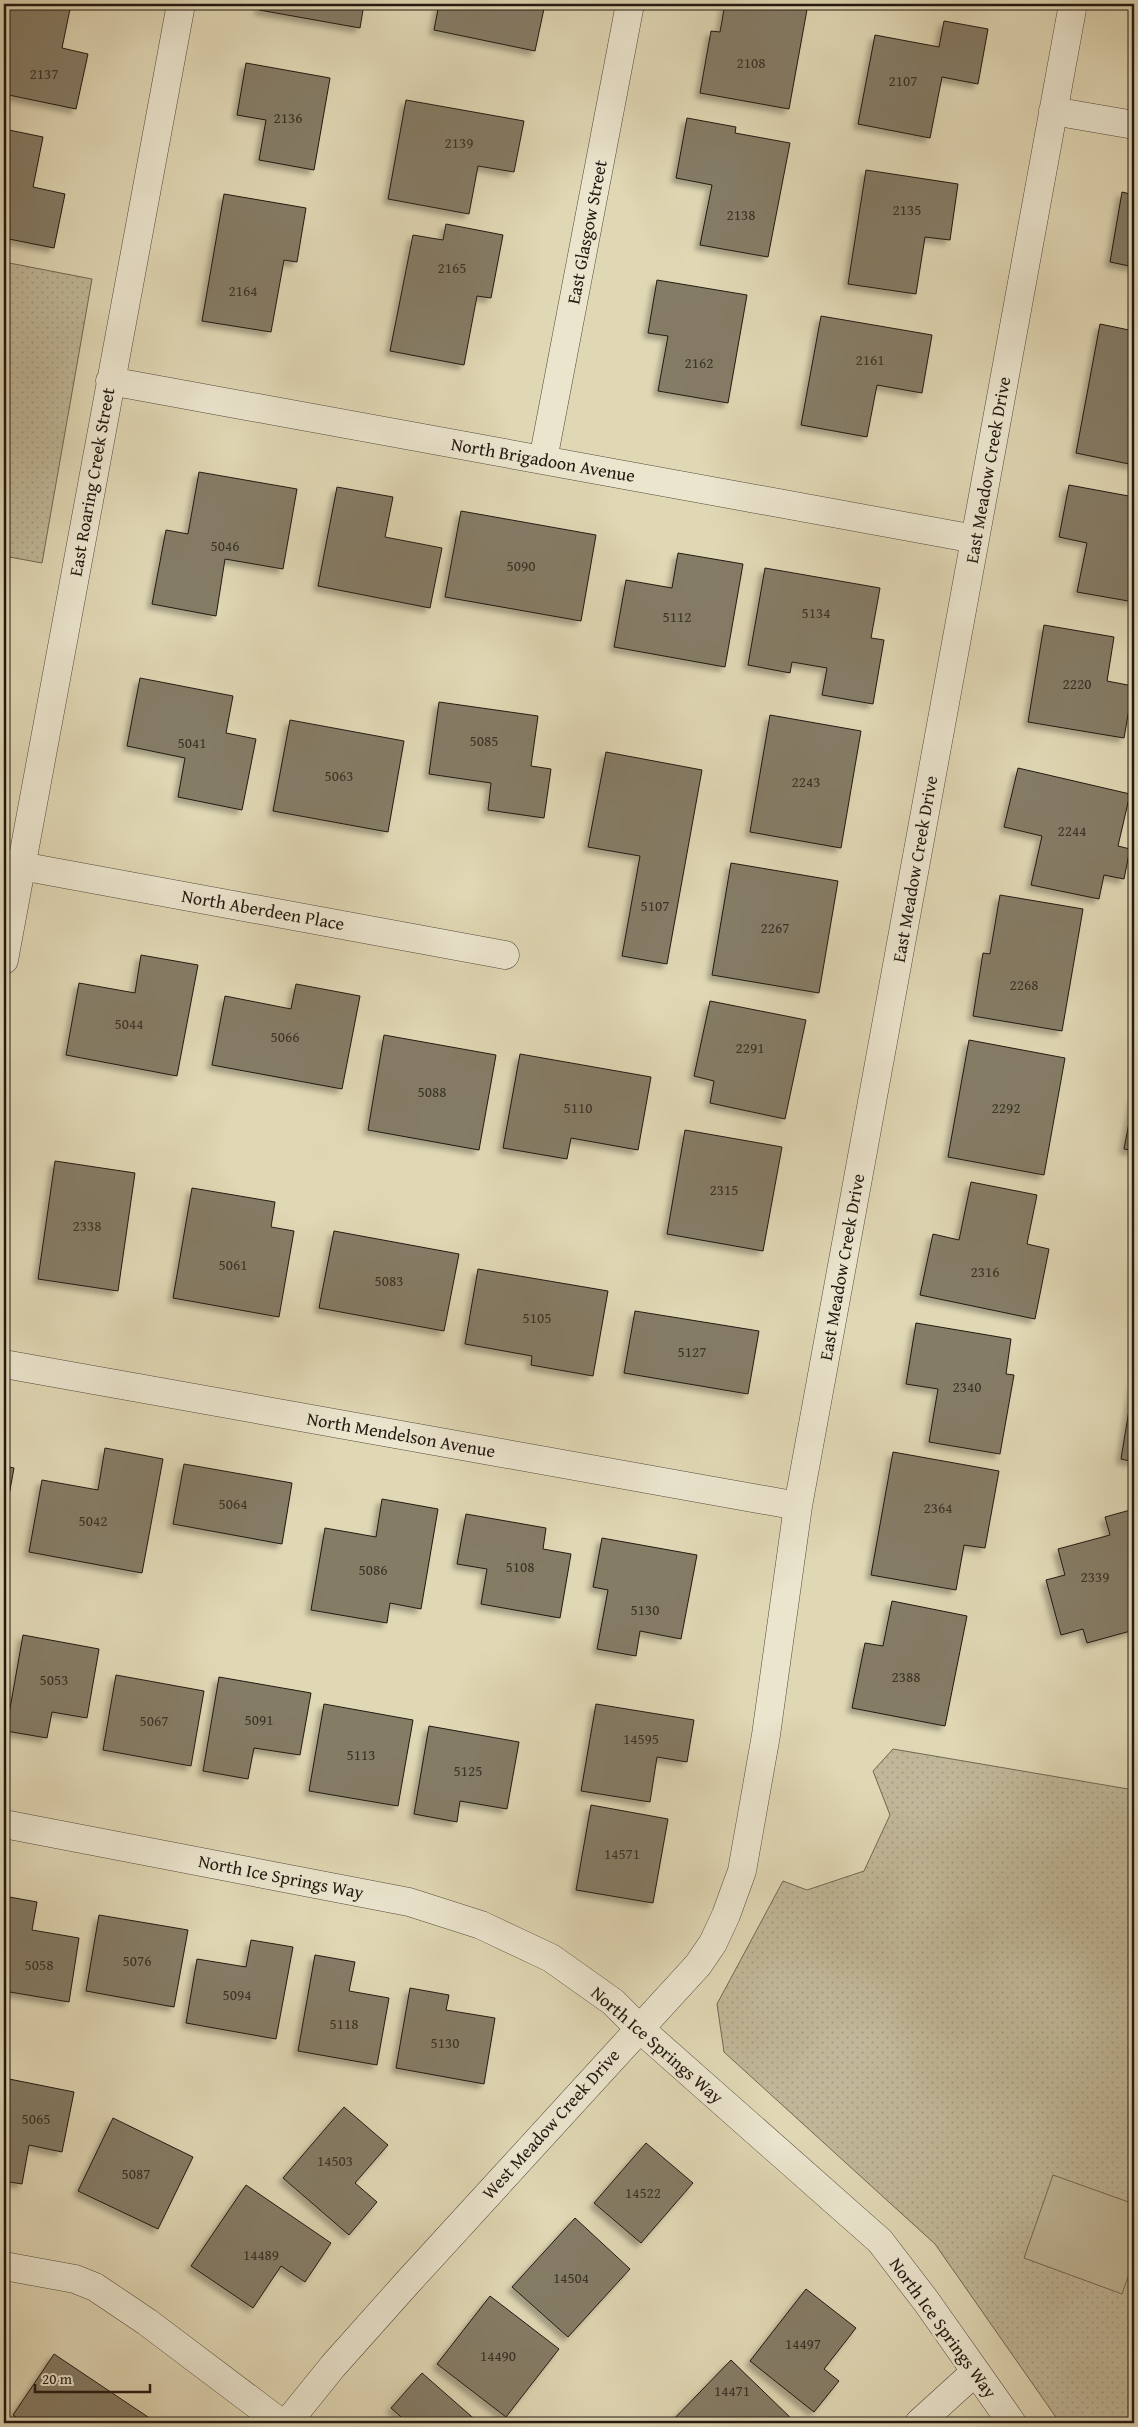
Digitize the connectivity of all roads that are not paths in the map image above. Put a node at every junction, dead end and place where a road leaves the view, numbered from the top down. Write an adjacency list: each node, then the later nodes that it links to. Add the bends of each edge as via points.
1 (181, 4): 6 (street, East Roaring Creek Street)
2 (630, 4): 7 (street, East Glasgow Street)
3 (1073, 4): 4 (street, East Meadow Creek Drive)
4 (1053, 111): 5 (street); 8 (street, East Meadow Creek Drive)
5 (1134, 125)
6 (110, 381): 7 (street, North Brigadoon Avenue); 9 (street, East Roaring Creek Street)
7 (543, 460): 8 (street, North Brigadoon Avenue)
8 (975, 539): 13 (street, East Meadow Creek Drive)
9 (21, 866): 10 (street, North Aberdeen Place); 11 (street, East Roaring Creek Street)
10 (506, 955)
11 (4, 960)
12 (4, 1364): 13 (street, North Mendelson Avenue)
13 (798, 1506): 14 (street, East Meadow Creek Drive)
14 (766, 1735): 16 (street, West Meadow Creek Drive, via 736,1893 713,1943 698,1965)
15 (4, 1824): 16 (street, North Ice Springs Way, via 409,1902 481,1925 551,1958 613,2002)
16 (639, 2028): 18 (street, North Ice Springs Way, via 880,2241); 20 (street, West Meadow Creek Drive, via 333,2366)
17 (4, 2266): 19 (street, via 75,2278 95,2287)
18 (975, 2372): 21 (street); 22 (street, North Ice Springs Way)
19 (281, 2423)
20 (287, 2423)
21 (919, 2423)
22 (1012, 2423)

